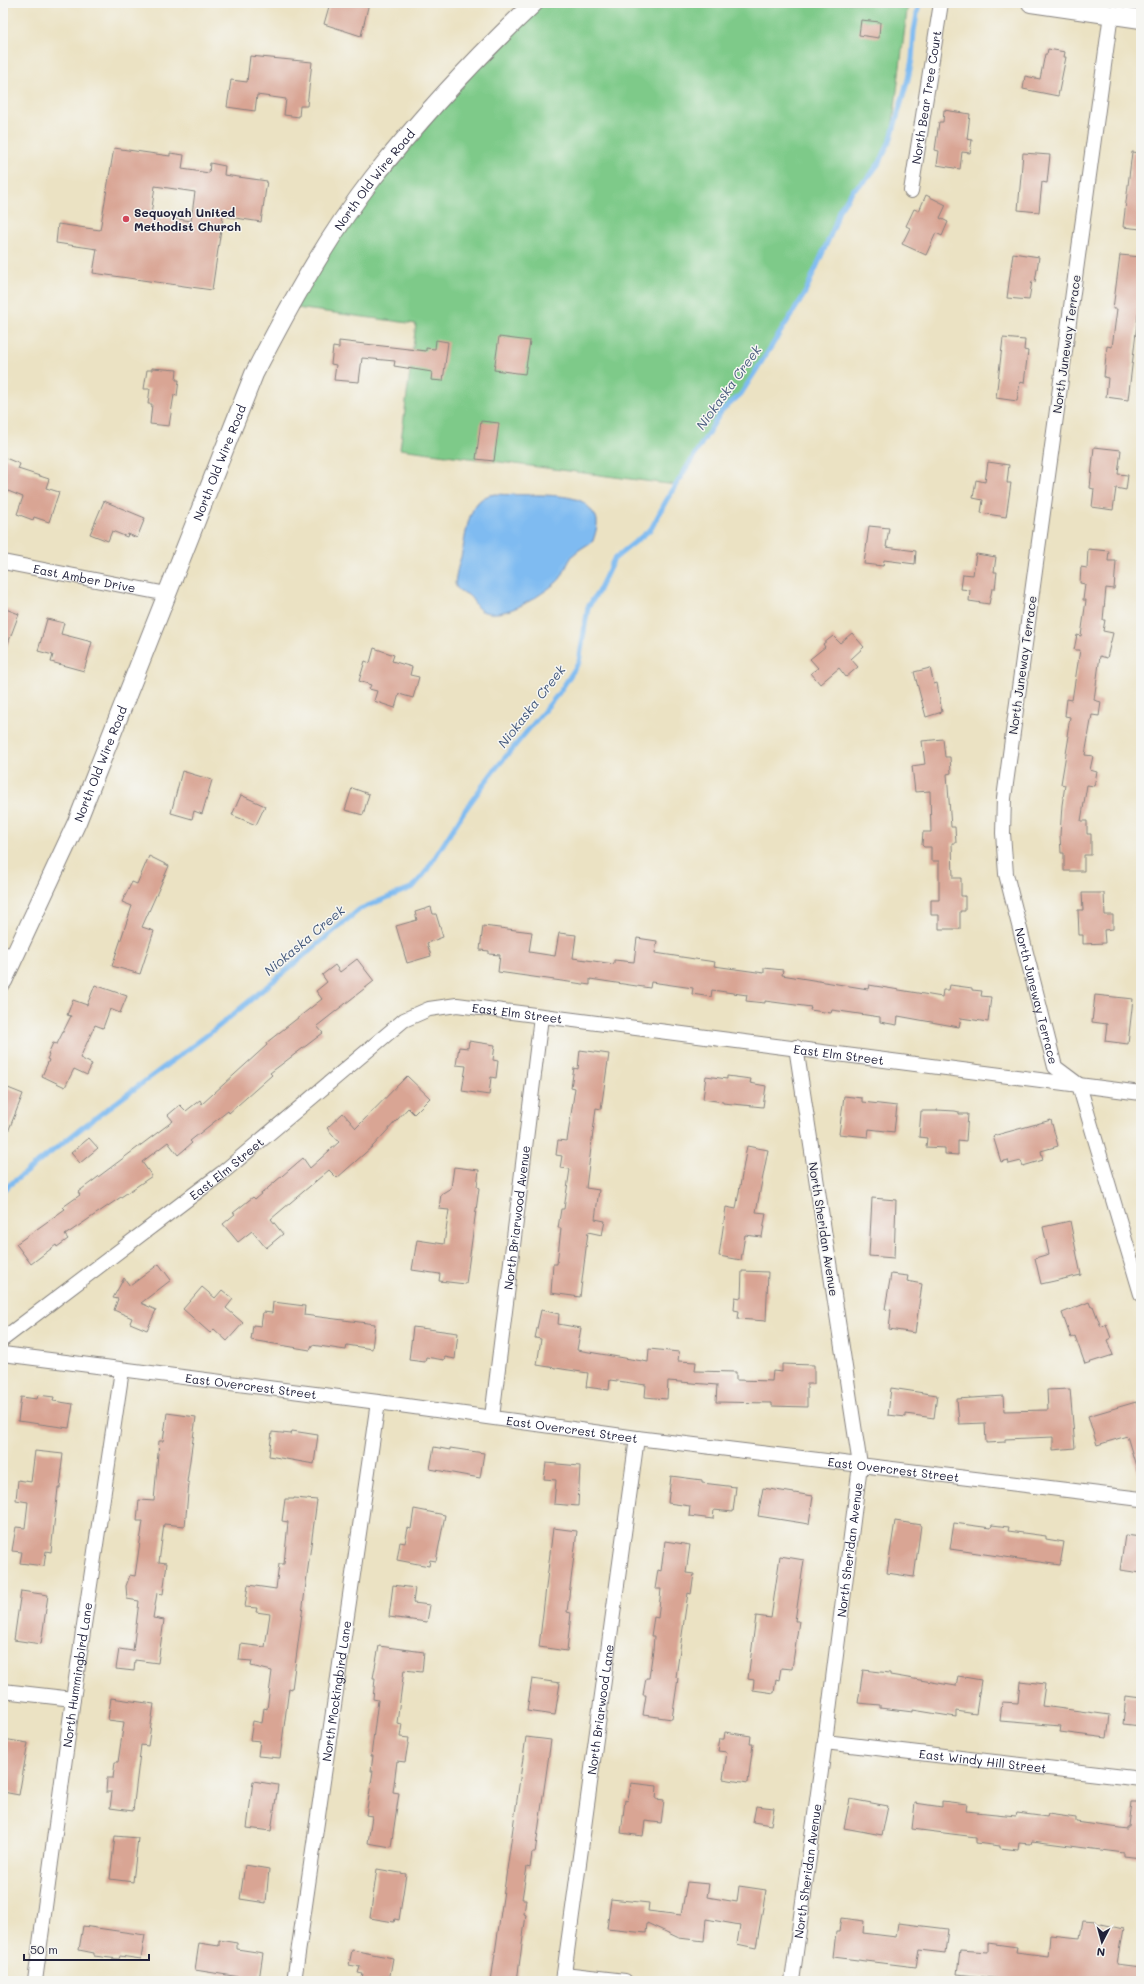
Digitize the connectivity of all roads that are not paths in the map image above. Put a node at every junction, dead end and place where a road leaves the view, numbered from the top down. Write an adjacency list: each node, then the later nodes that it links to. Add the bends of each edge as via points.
1 (534, 3): 8 (street, North Old Wire Road, via 476,60 400,145 372,179 302,284 254,374)
2 (941, 3): 6 (street, North Bear Tree Court)
3 (1031, 3): 4 (street)
4 (1111, 14): 5 (street); 13 (street, North Juneway Terrace, via 1004,798 1003,826 1006,874 1055,1067)
5 (1141, 19)
6 (911, 191)
7 (3, 562): 8 (street, East Amber Drive)
8 (167, 594): 9 (street, North Old Wire Road, via 77,822)
9 (9, 955): 10 (street, North Old Wire Road)
10 (3, 981)
11 (541, 1017): 12 (street, East Elm Street); 16 (street, East Elm Street, via 457,1005 429,1009 404,1020 222,1173); 20 (street, North Briarwood Avenue)
12 (796, 1047): 13 (street, East Elm Street); 22 (street, North Sheridan Avenue)
13 (1079, 1085): 14 (street, East Elm Street); 15 (street)
14 (1141, 1093)
15 (1141, 1294)
16 (3, 1339)
17 (3, 1354): 18 (street, East Overcrest Street)
18 (122, 1370): 19 (street, East Overcrest Street); 25 (street, North Hummingbird Lane)
19 (378, 1402): 20 (street, East Overcrest Street); 30 (street, North Mockingbird Lane)
20 (492, 1417): 21 (street, East Overcrest Street)
21 (637, 1438): 22 (street, East Overcrest Street); 28 (street, North Briarwood Lane)
22 (860, 1465): 23 (street, East Overcrest Street); 26 (street, North Sheridan Avenue)
23 (1141, 1499)
24 (3, 1690): 25 (street)
25 (73, 1699): 29 (street, North Hummingbird Lane)
26 (825, 1742): 27 (street, East Windy Hill Street); 32 (street, North Sheridan Avenue)
27 (1141, 1779)
28 (563, 1978): 31 (street)
29 (35, 1981)
30 (294, 1981)
31 (625, 1981)
32 (792, 1981)

